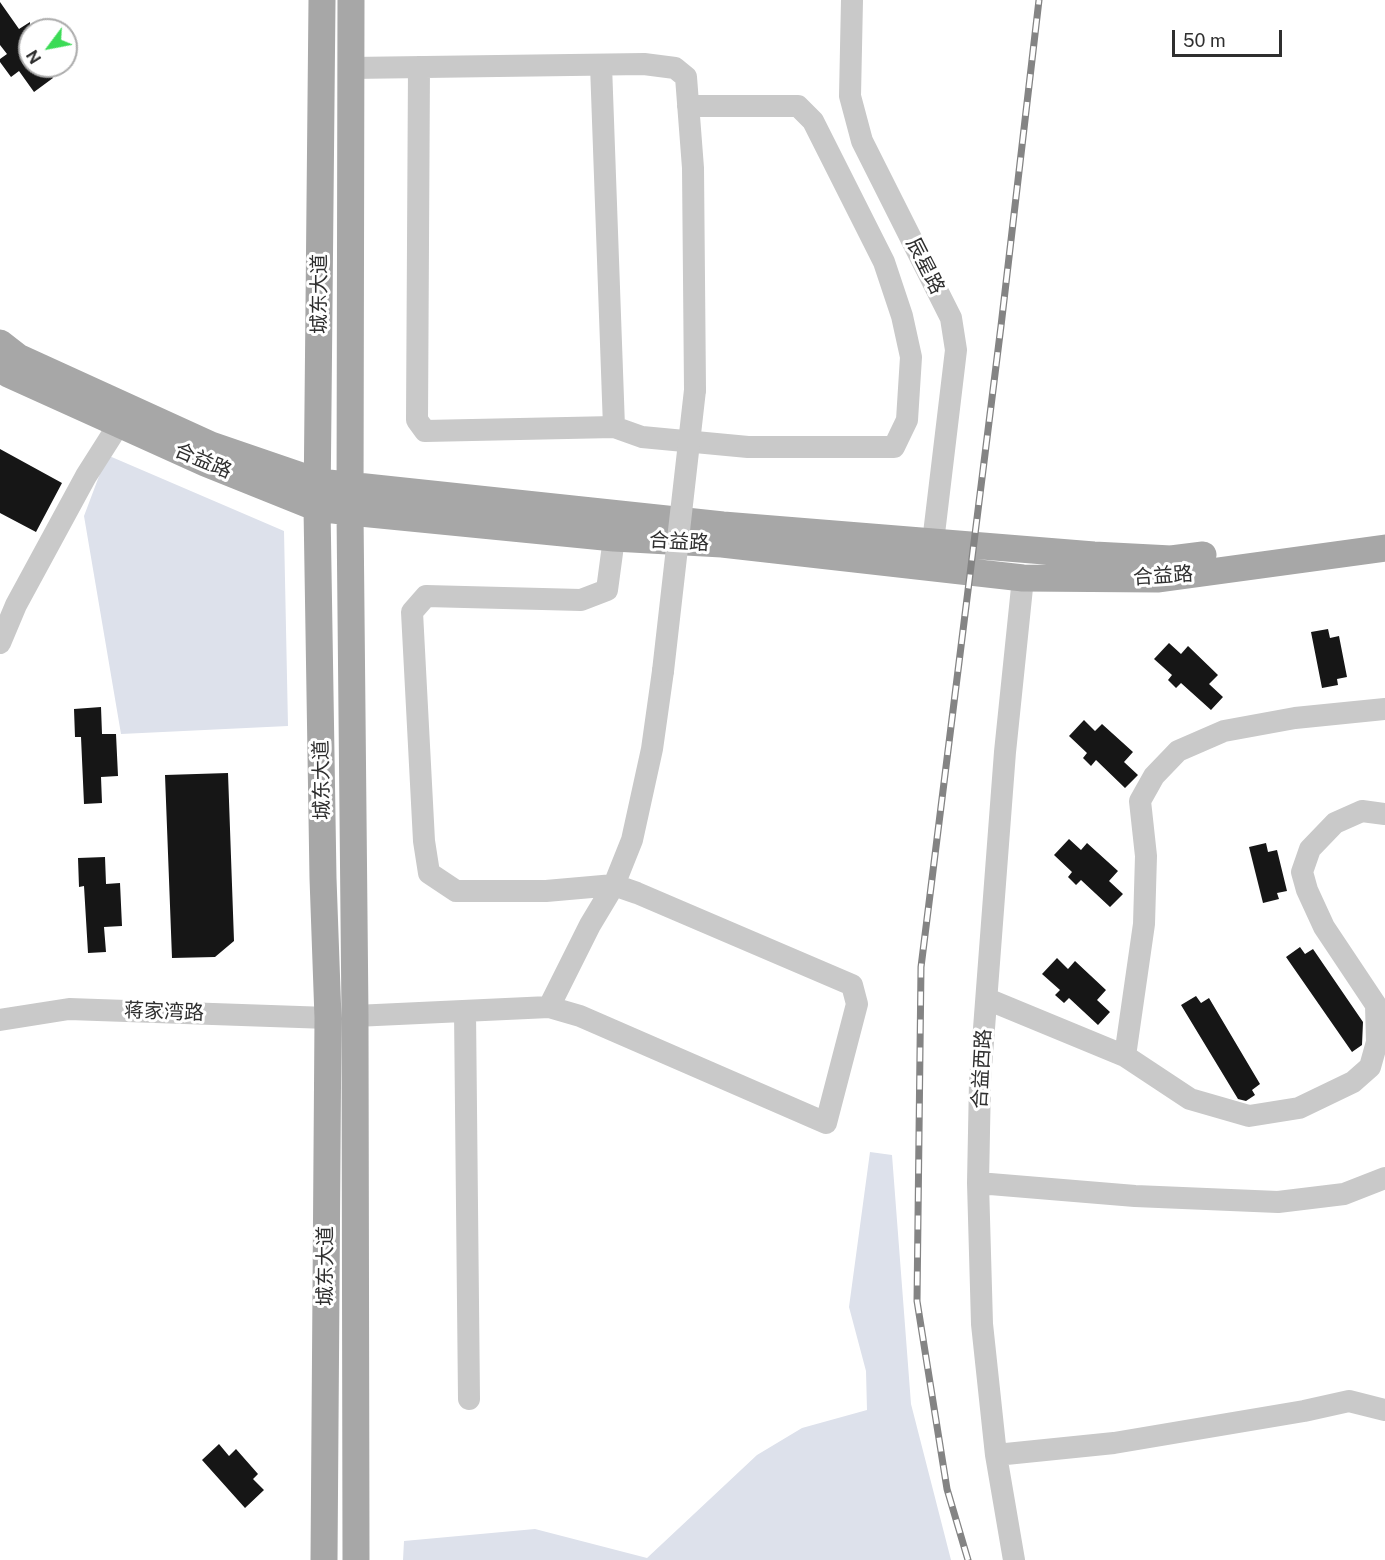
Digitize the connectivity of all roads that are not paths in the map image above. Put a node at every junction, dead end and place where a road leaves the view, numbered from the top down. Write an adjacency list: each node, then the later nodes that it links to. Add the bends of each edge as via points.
1 (322, 0): 12 (main road, 城东大道)
2 (351, 0): 6 (main road, 城东大道)
3 (852, 0): 16 (street, 辰星路, via 849,96 862,141 951,318 956,350)
4 (601, 65): 5 (street); 7 (street, via 675,68 686,77); 11 (street)
5 (418, 67): 6 (street); 11 (street, via 417,420 425,431)
6 (351, 68): 13 (main road, 城东大道)
7 (688, 106): 11 (street, via 798,106 813,121 884,262 902,316 911,357 907,420 894,447 748,447 642,437); 22 (street, bridge, via 693,168 695,390 652,749 632,840)
8 (0, 343): 12 (main road, 合益路, via 18,357)
9 (0, 368): 10 (main road, 合益路)
10 (119, 424): 12 (main road, 合益路, via 206,463); 19 (street, via 86,476 16,605)
11 (614, 427)
12 (318, 495): 13 (main road, 合益路); 27 (main road, 城东大道)
13 (351, 499): 15 (main road, 合益路); 16 (main road, 合益路); 26 (main road, 城东大道)
14 (1385, 529): 16 (main road, 合益路, via 1171,559)
15 (614, 538): 18 (main road, 合益路, via 722,544); 22 (street, via 607,590 590,597 581,600 426,596 412,612 429,873 456,891 546,891)
16 (933, 542)
17 (1385, 548): 18 (main road, 合益路, via 1158,579)
18 (1023, 578): 23 (street, 合益西路, via 1005,752)
19 (0, 643)
20 (1385, 708): 29 (street, via 1295,717 1224,730 1178,751 1154,776 1140,801 1146,856 1144,924)
21 (1385, 814): 29 (street, via 1362,811 1335,824 1310,849 1302,872 1324,927 1376,1005 1377,1042 1370,1067 1353,1082 1299,1108 1249,1116 1190,1099)
22 (614, 885): 24 (street); 24 (street, via 852,985 857,1004 826,1123 580,1016)
23 (987, 999): 29 (street); 31 (street, 合益西路)
24 (549, 1007): 25 (street)
25 (465, 1011): 26 (street); 32 (street)
26 (355, 1016): 36 (main road, 城东大道)
27 (328, 1018): 28 (street, 蒋家湾路, via 69,1009); 35 (main road, 城东大道)
28 (0, 1020)
29 (1125, 1056)
30 (1385, 1178): 31 (street, via 1344,1194 1278,1202 1135,1196)
31 (978, 1183): 34 (street, 合益西路, via 982,1324)
32 (469, 1400)
33 (1385, 1410): 34 (street, via 1349,1401 1113,1443)
34 (996, 1455): 37 (street, 合益西路)
35 (324, 1560)
36 (356, 1560)
37 (1014, 1560)

